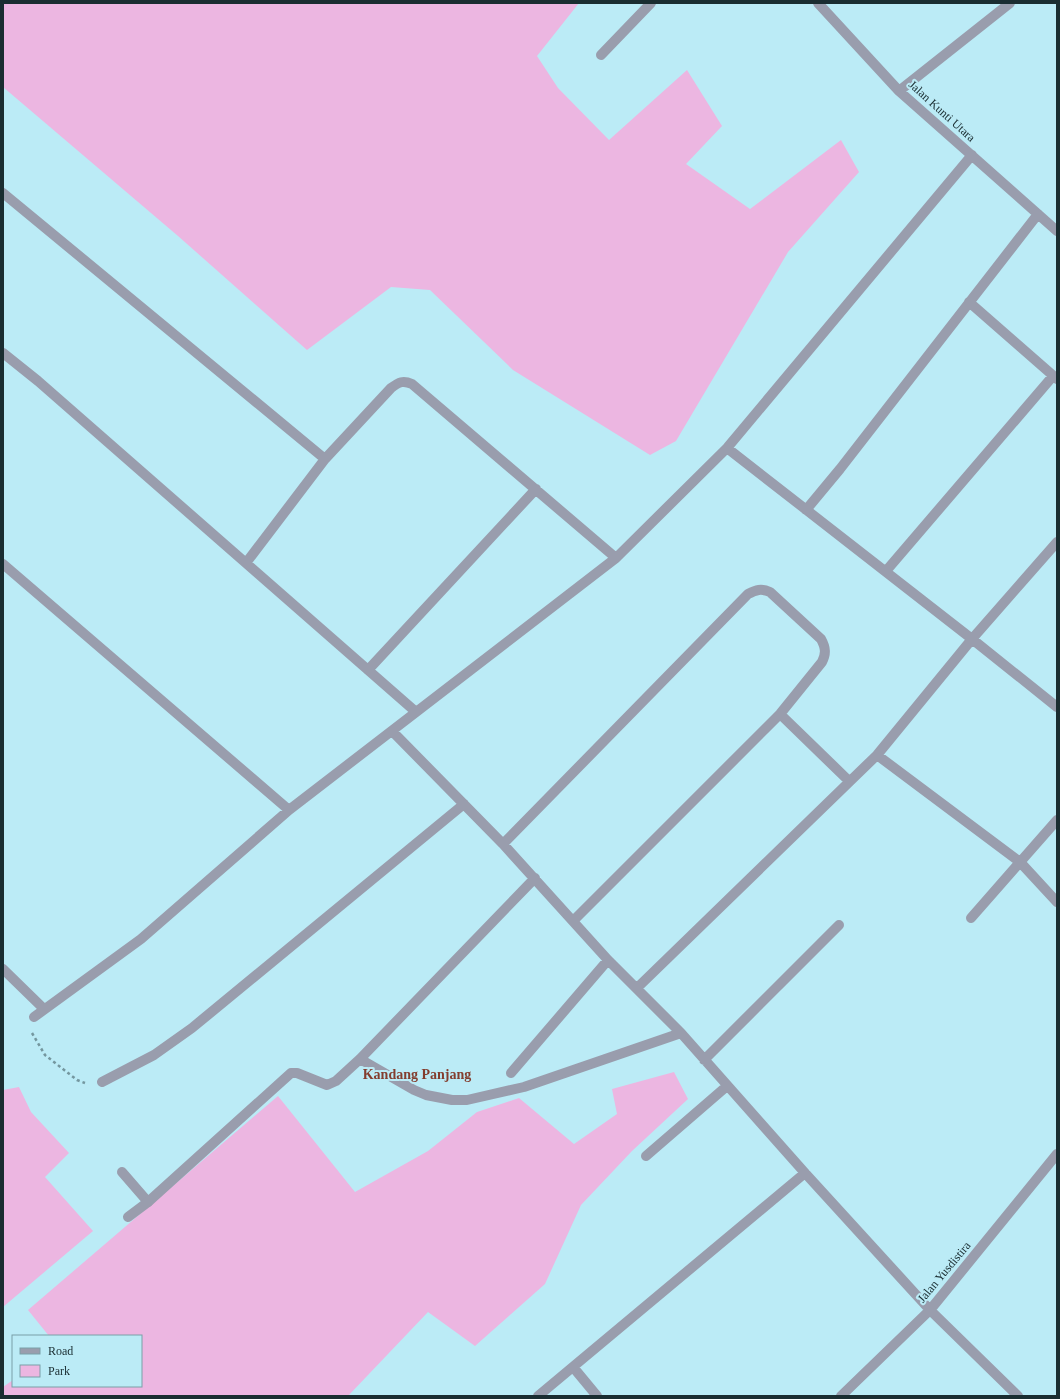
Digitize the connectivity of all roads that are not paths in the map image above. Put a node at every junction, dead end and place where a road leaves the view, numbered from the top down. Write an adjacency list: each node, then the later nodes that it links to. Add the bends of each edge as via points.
1 (651, 3): 4 (street)
2 (818, 3): 5 (street, Jalan Kunti Utara)
3 (1010, 3): 5 (street)
4 (601, 55)
5 (900, 91): 6 (street, Jalan Kunti Utara)
6 (972, 155): 8 (street, Jalan Kunti Utara); 13 (street)
7 (3, 193): 14 (street)
8 (1038, 214): 9 (street, Jalan Kunti Utara); 10 (street)
9 (1057, 231)
10 (969, 302): 12 (street); 16 (street)
11 (3, 353): 19 (street)
12 (1055, 378): 21 (street)
13 (727, 448): 16 (street); 18 (street)
14 (325, 459): 15 (street, via 391,388 400,382 406,382 412,384); 19 (street)
15 (536, 489): 18 (street); 23 (street)
16 (806, 510): 21 (street)
17 (1057, 542): 22 (street)
18 (616, 558): 25 (street)
19 (246, 563): 23 (street)
20 (3, 564): 31 (street)
21 (886, 572): 22 (street)
22 (972, 638): 24 (street); 28 (street)
23 (368, 670): 25 (street)
24 (1057, 707)
25 (416, 712): 27 (street)
26 (780, 714): 29 (street); 33 (street, via 822,662 825,646 822,639 770,592 756,590 748,594); 38 (street)
27 (392, 731): 30 (street); 31 (street)
28 (877, 755): 29 (street); 34 (street)
29 (849, 781): 42 (street)
30 (464, 804): 33 (street); 49 (street, via 192,1028 154,1054)
31 (289, 810): 43 (street, via 140,939)
32 (1057, 820): 34 (street)
33 (503, 844): 35 (street)
34 (1020, 862): 36 (street); 37 (street)
35 (535, 878): 38 (street); 46 (street)
36 (1057, 902)
37 (971, 918)
38 (573, 921): 40 (street)
39 (839, 925): 47 (street)
40 (608, 960): 42 (street); 48 (street)
41 (3, 969): 43 (street)
42 (637, 988): 45 (street)
43 (44, 1009): 44 (street)
44 (34, 1017)
45 (681, 1033): 46 (street, via 524,1086 467,1100 426,1095); 47 (street)
46 (360, 1059): 55 (street, via 336,1081 327,1084 291,1073)
47 (704, 1060): 50 (street)
48 (511, 1073)
49 (102, 1082)
50 (727, 1086): 52 (street); 54 (street)
51 (1057, 1154): 57 (street, Jalan Yusdistira)
52 (646, 1156)
53 (122, 1172): 55 (street)
54 (804, 1173): 57 (street); 58 (street)
55 (148, 1202): 56 (street)
56 (128, 1217)
57 (930, 1310): 61 (street, Jalan Yusdistira); 62 (street)
58 (573, 1366): 59 (street); 60 (street)
59 (538, 1396)
60 (597, 1396)
61 (841, 1396)
62 (1018, 1396)

